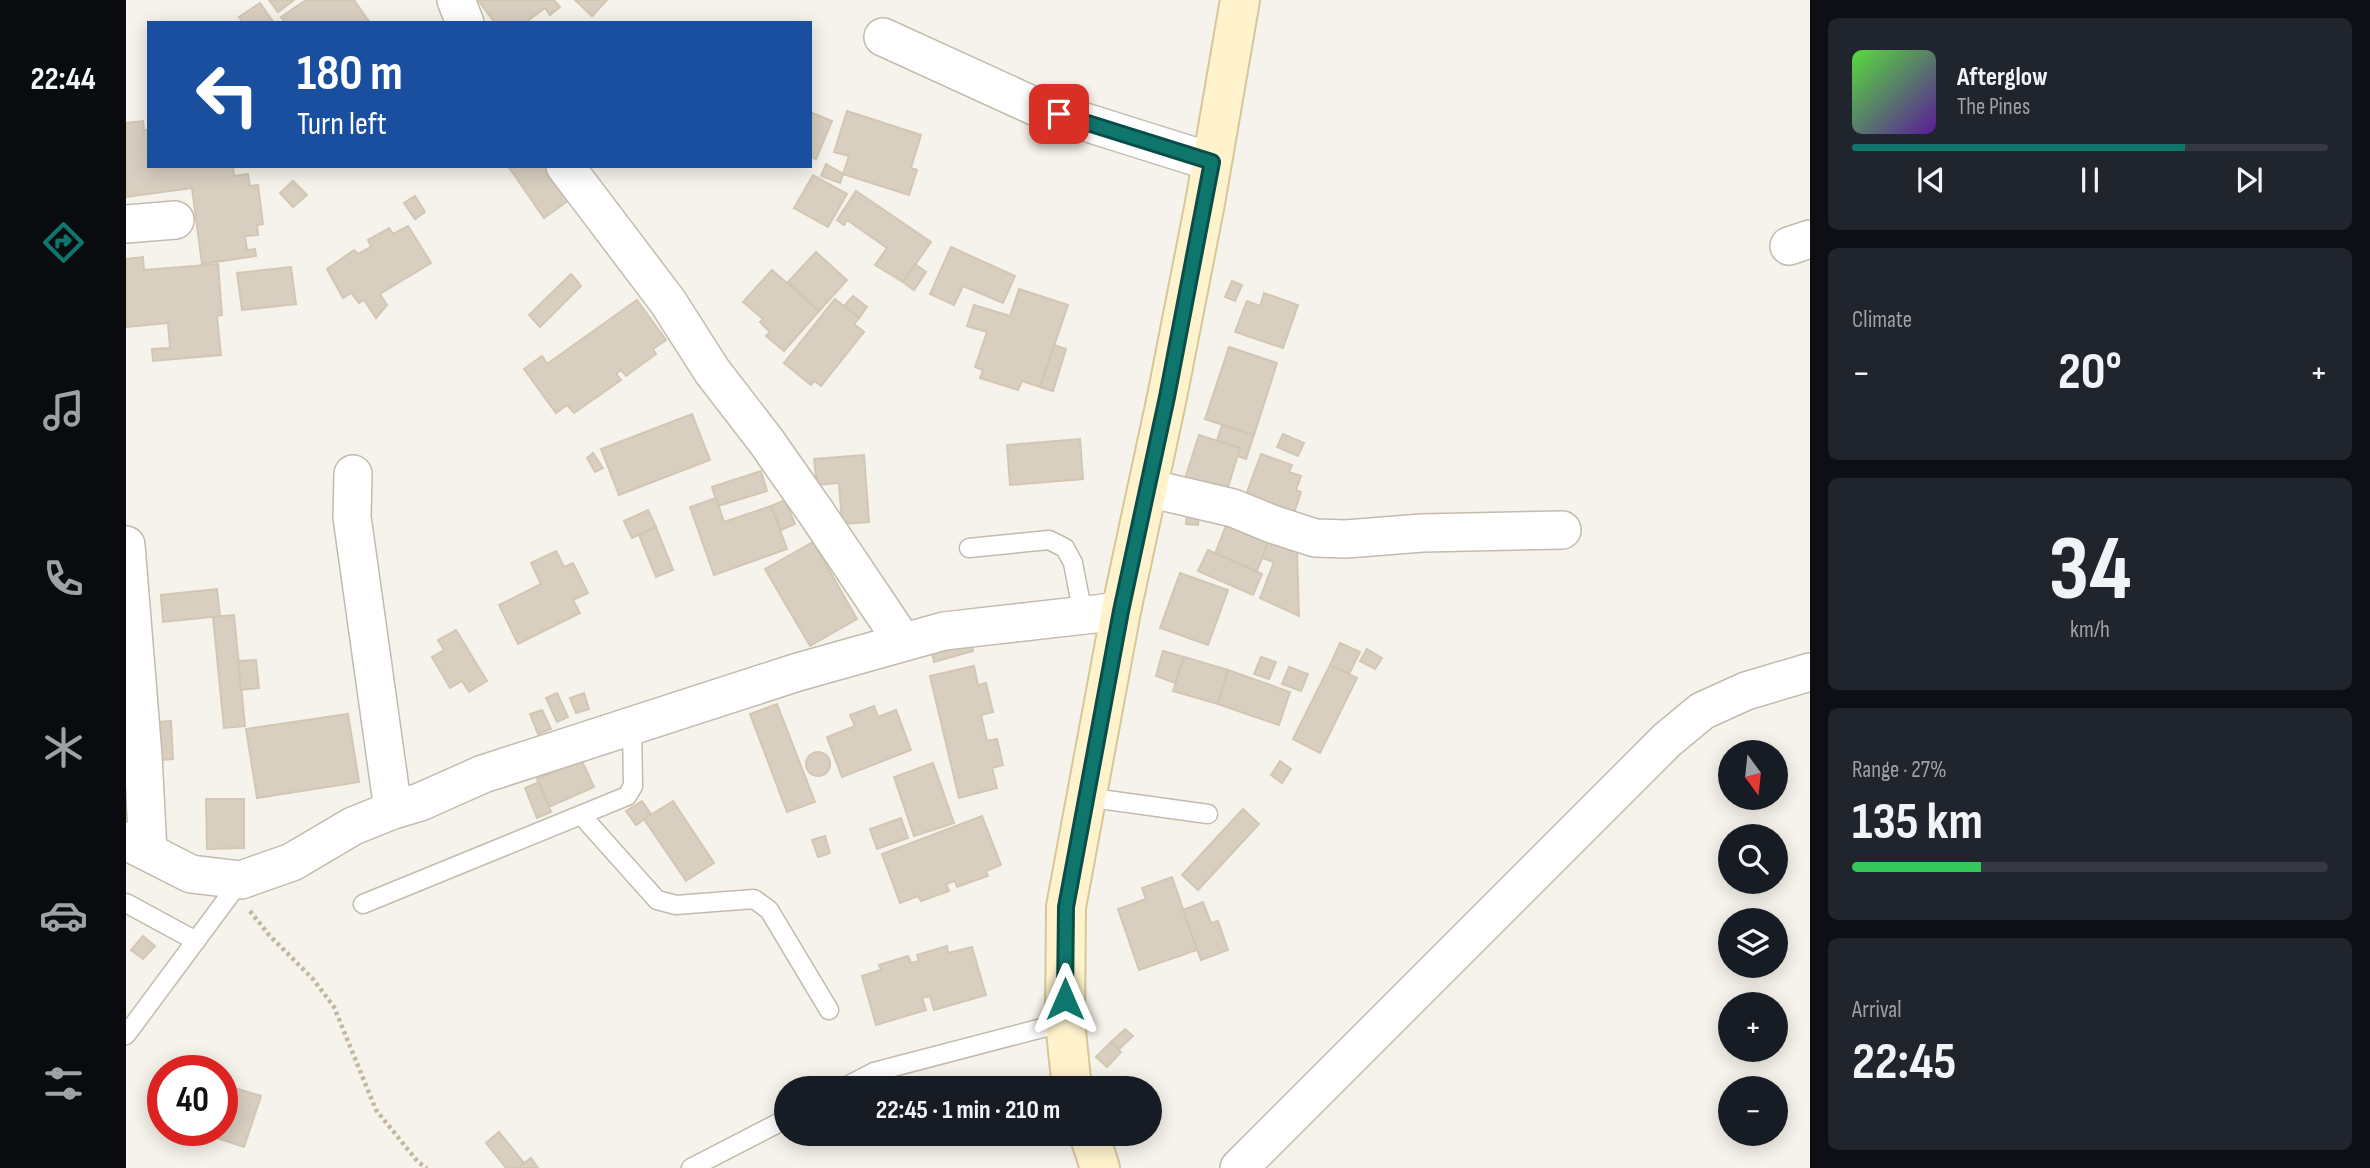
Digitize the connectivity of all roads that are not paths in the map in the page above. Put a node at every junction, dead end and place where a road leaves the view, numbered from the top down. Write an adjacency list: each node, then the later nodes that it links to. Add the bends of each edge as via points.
1 (456, 0): 3 (street)
2 (1240, 0): 5 (street)
3 (464, 21)
4 (883, 37): 5 (street, via 1034,106)
5 (1212, 162): 10 (street)
6 (567, 168): 16 (street, via 668,302)
7 (175, 220): 8 (street)
8 (126, 224)
9 (354, 474): 20 (street, via 352,517)
10 (1148, 488): 11 (street, via 1233,508 1315,538); 14 (street)
11 (1562, 530)
12 (126, 545): 23 (street, via 143,756)
13 (969, 548): 15 (lane, via 1049,540 1065,548 1073,564)
14 (1121, 611): 15 (street); 19 (street)
15 (1083, 615): 16 (street, via 944,631)
16 (903, 642): 18 (street)
17 (1810, 672): 37 (street, via 1746,691 1702,711 1667,740)
18 (632, 725): 20 (street, via 483,774); 22 (lane, via 633,786 627,796)
19 (1085, 797): 21 (lane); 29 (street, via 1066,907)
20 (393, 810): 24 (street, via 292,862)
21 (1208, 814)
22 (582, 816): 26 (lane); 28 (lane, via 657,900 676,905 754,899 769,910)
23 (137, 846): 24 (street, via 191,874)
24 (241, 880): 27 (lane)
25 (126, 903): 27 (lane)
26 (363, 904)
27 (196, 941): 30 (lane)
28 (829, 1010)
29 (1065, 1022): 31 (lane); 32 (street)
30 (126, 1035)
31 (866, 1076)
32 (1072, 1076)
33 (774, 1125): 35 (lane)
34 (1093, 1146): 36 (street)
35 (691, 1168)
36 (1100, 1168)
37 (1239, 1168)

